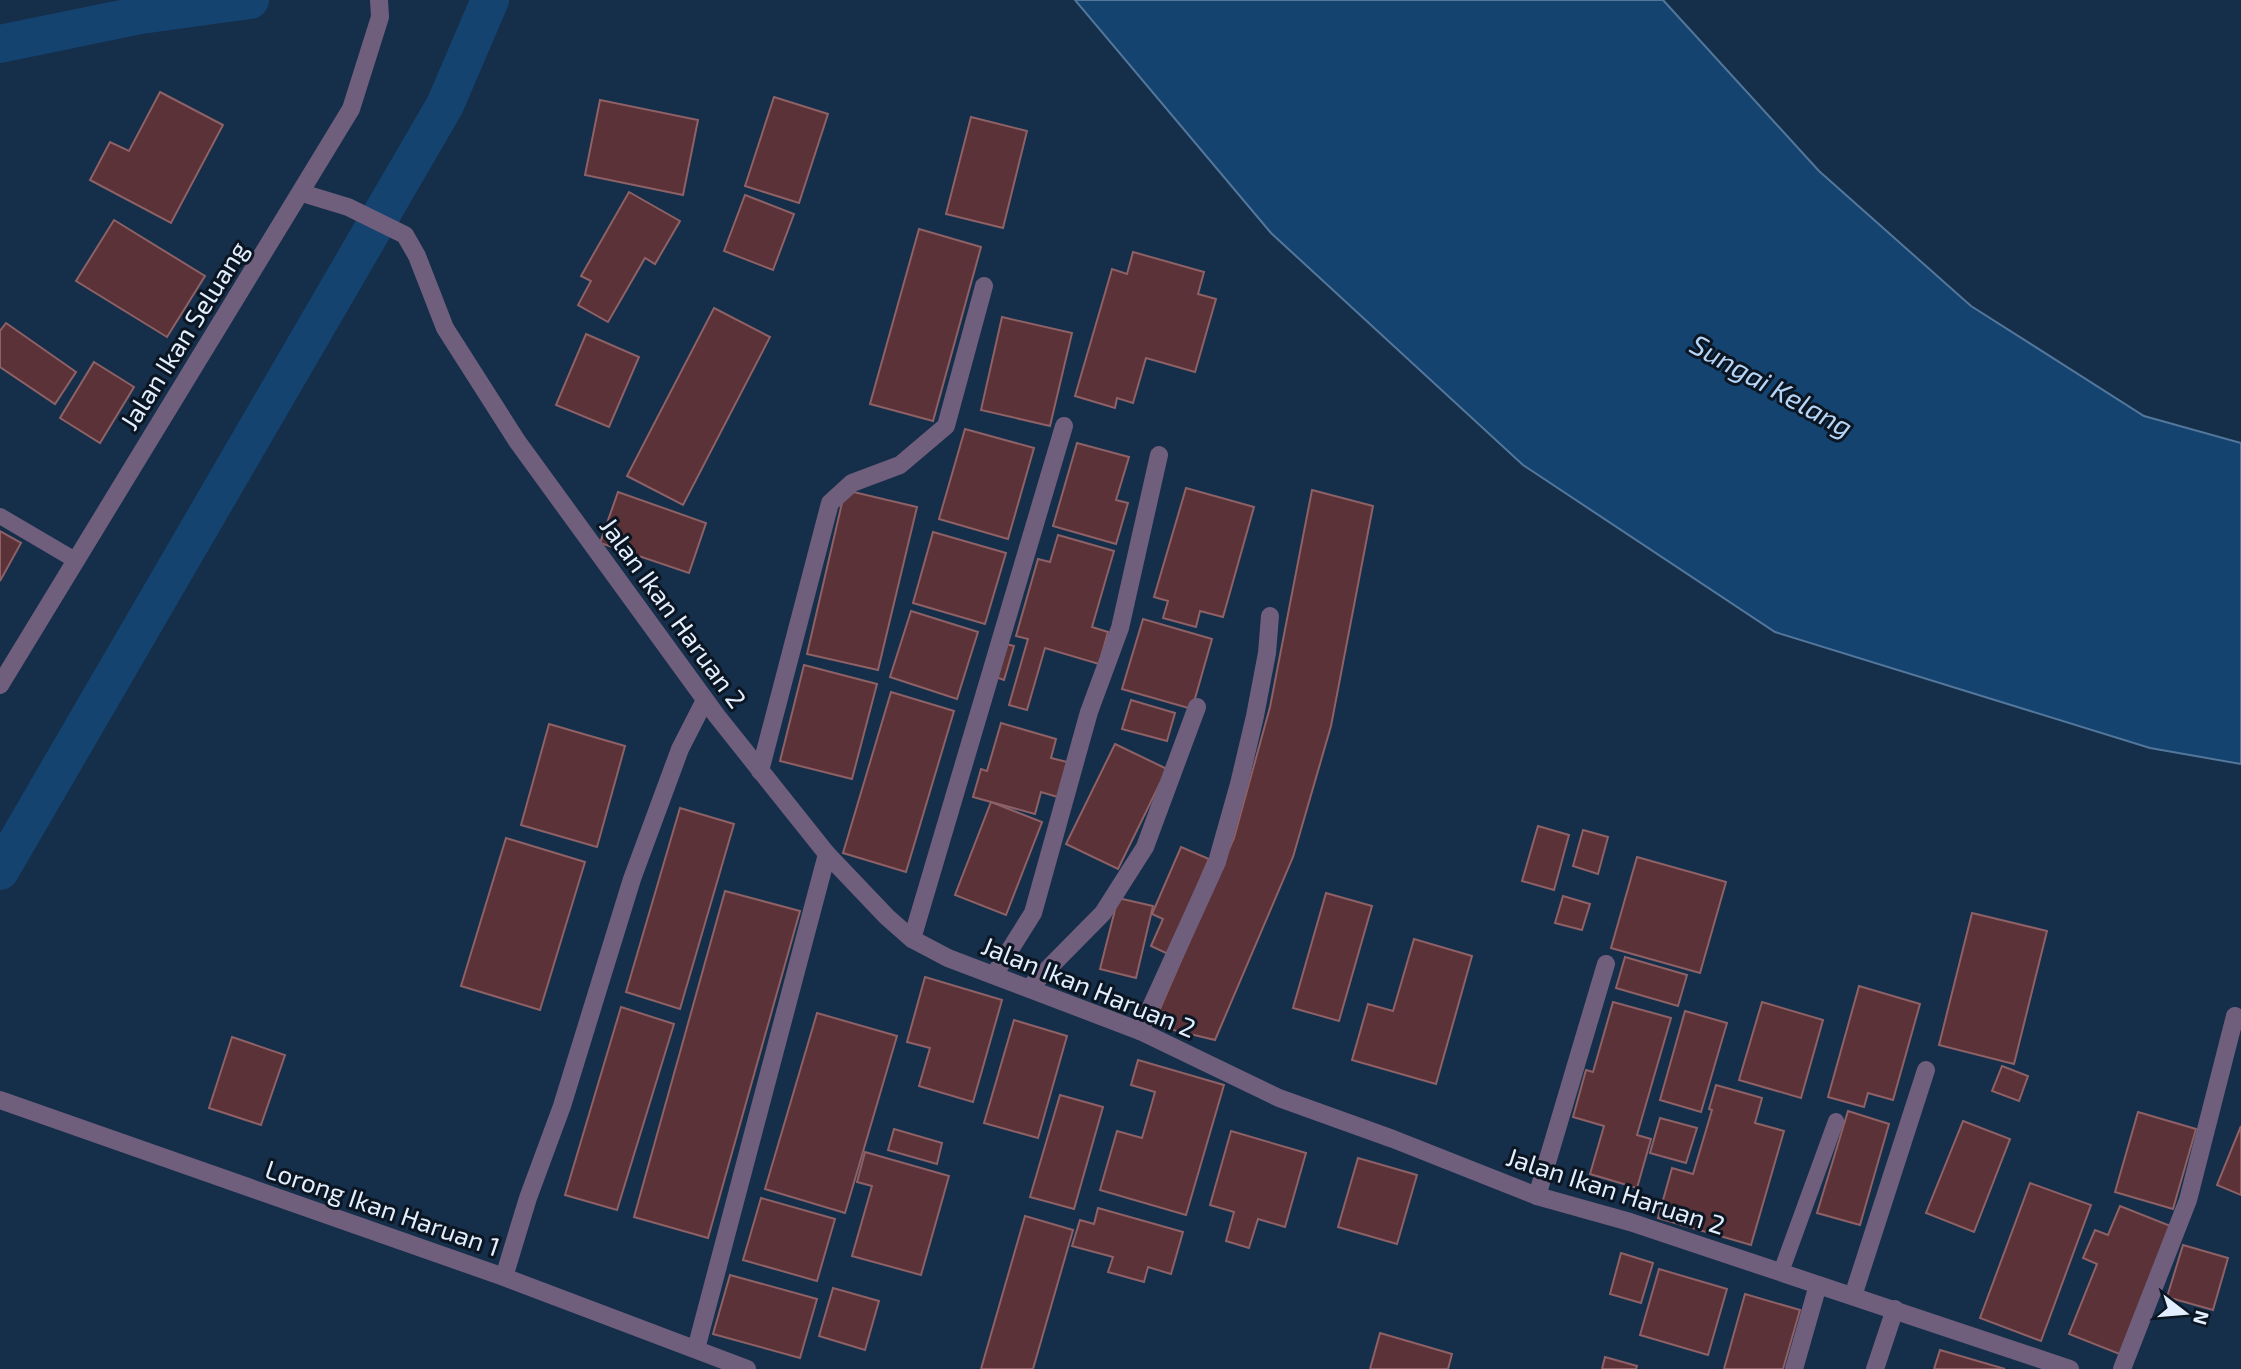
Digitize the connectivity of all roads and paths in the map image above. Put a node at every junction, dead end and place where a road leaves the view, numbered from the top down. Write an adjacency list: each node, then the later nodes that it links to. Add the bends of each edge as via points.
1 (380, 9): 2 (street, Jalan Ikan Seluang, via 351,109)
2 (302, 193): 7 (street, Jalan Ikan Seluang); 10 (street, Jalan Ikan Haruan 2, via 348,207 405,235 445,328 517,441)
3 (984, 286): 12 (street, via 946,426 900,465 852,482 830,503)
4 (1064, 426): 14 (street)
5 (1158, 455): 16 (street, via 1120,628 1088,712 1033,913)
6 (0, 516): 7 (lane)
7 (75, 560): 9 (street, Jalan Ikan Seluang)
8 (1270, 616): 19 (street, via 1255,716 1217,862)
9 (0, 685)
10 (705, 700): 12 (street, Jalan Ikan Haruan 2); 25 (street, via 680,749 632,879)
11 (1197, 707): 17 (street, via 1145,847 1103,912)
12 (760, 771): 13 (street, Jalan Ikan Haruan 2)
13 (827, 854): 14 (street, Jalan Ikan Haruan 2); 29 (street)
14 (912, 939): 16 (street, Jalan Ikan Haruan 2)
15 (1606, 964): 23 (street)
16 (994, 975): 17 (street, Jalan Ikan Haruan 2)
17 (1029, 988): 19 (street, Jalan Ikan Haruan 2)
18 (2235, 1016): 34 (street, via 2188,1200)
19 (1140, 1031): 23 (street, Jalan Ikan Haruan 2, via 1279,1098)
20 (1926, 1070): 27 (street)
21 (0, 1100): 25 (street, Lorong Ikan Haruan 1)
22 (1836, 1121): 24 (lane)
23 (1537, 1196): 24 (street, Jalan Ikan Haruan 2)
24 (1781, 1272): 26 (street, Jalan Ikan Haruan 2)
25 (504, 1277): 29 (street, Lorong Ikan Haruan 1)
26 (1818, 1285): 27 (street, Jalan Ikan Haruan 2); 31 (street)
27 (1853, 1296): 28 (street, Jalan Ikan Haruan 2)
28 (1895, 1310): 32 (street); 33 (street, Jalan Ikan Haruan 2)
29 (695, 1349): 30 (street, Lorong Ikan Haruan 1)
30 (747, 1369)
31 (1794, 1369)
32 (1875, 1369)
33 (2070, 1369)
34 (2122, 1369)

